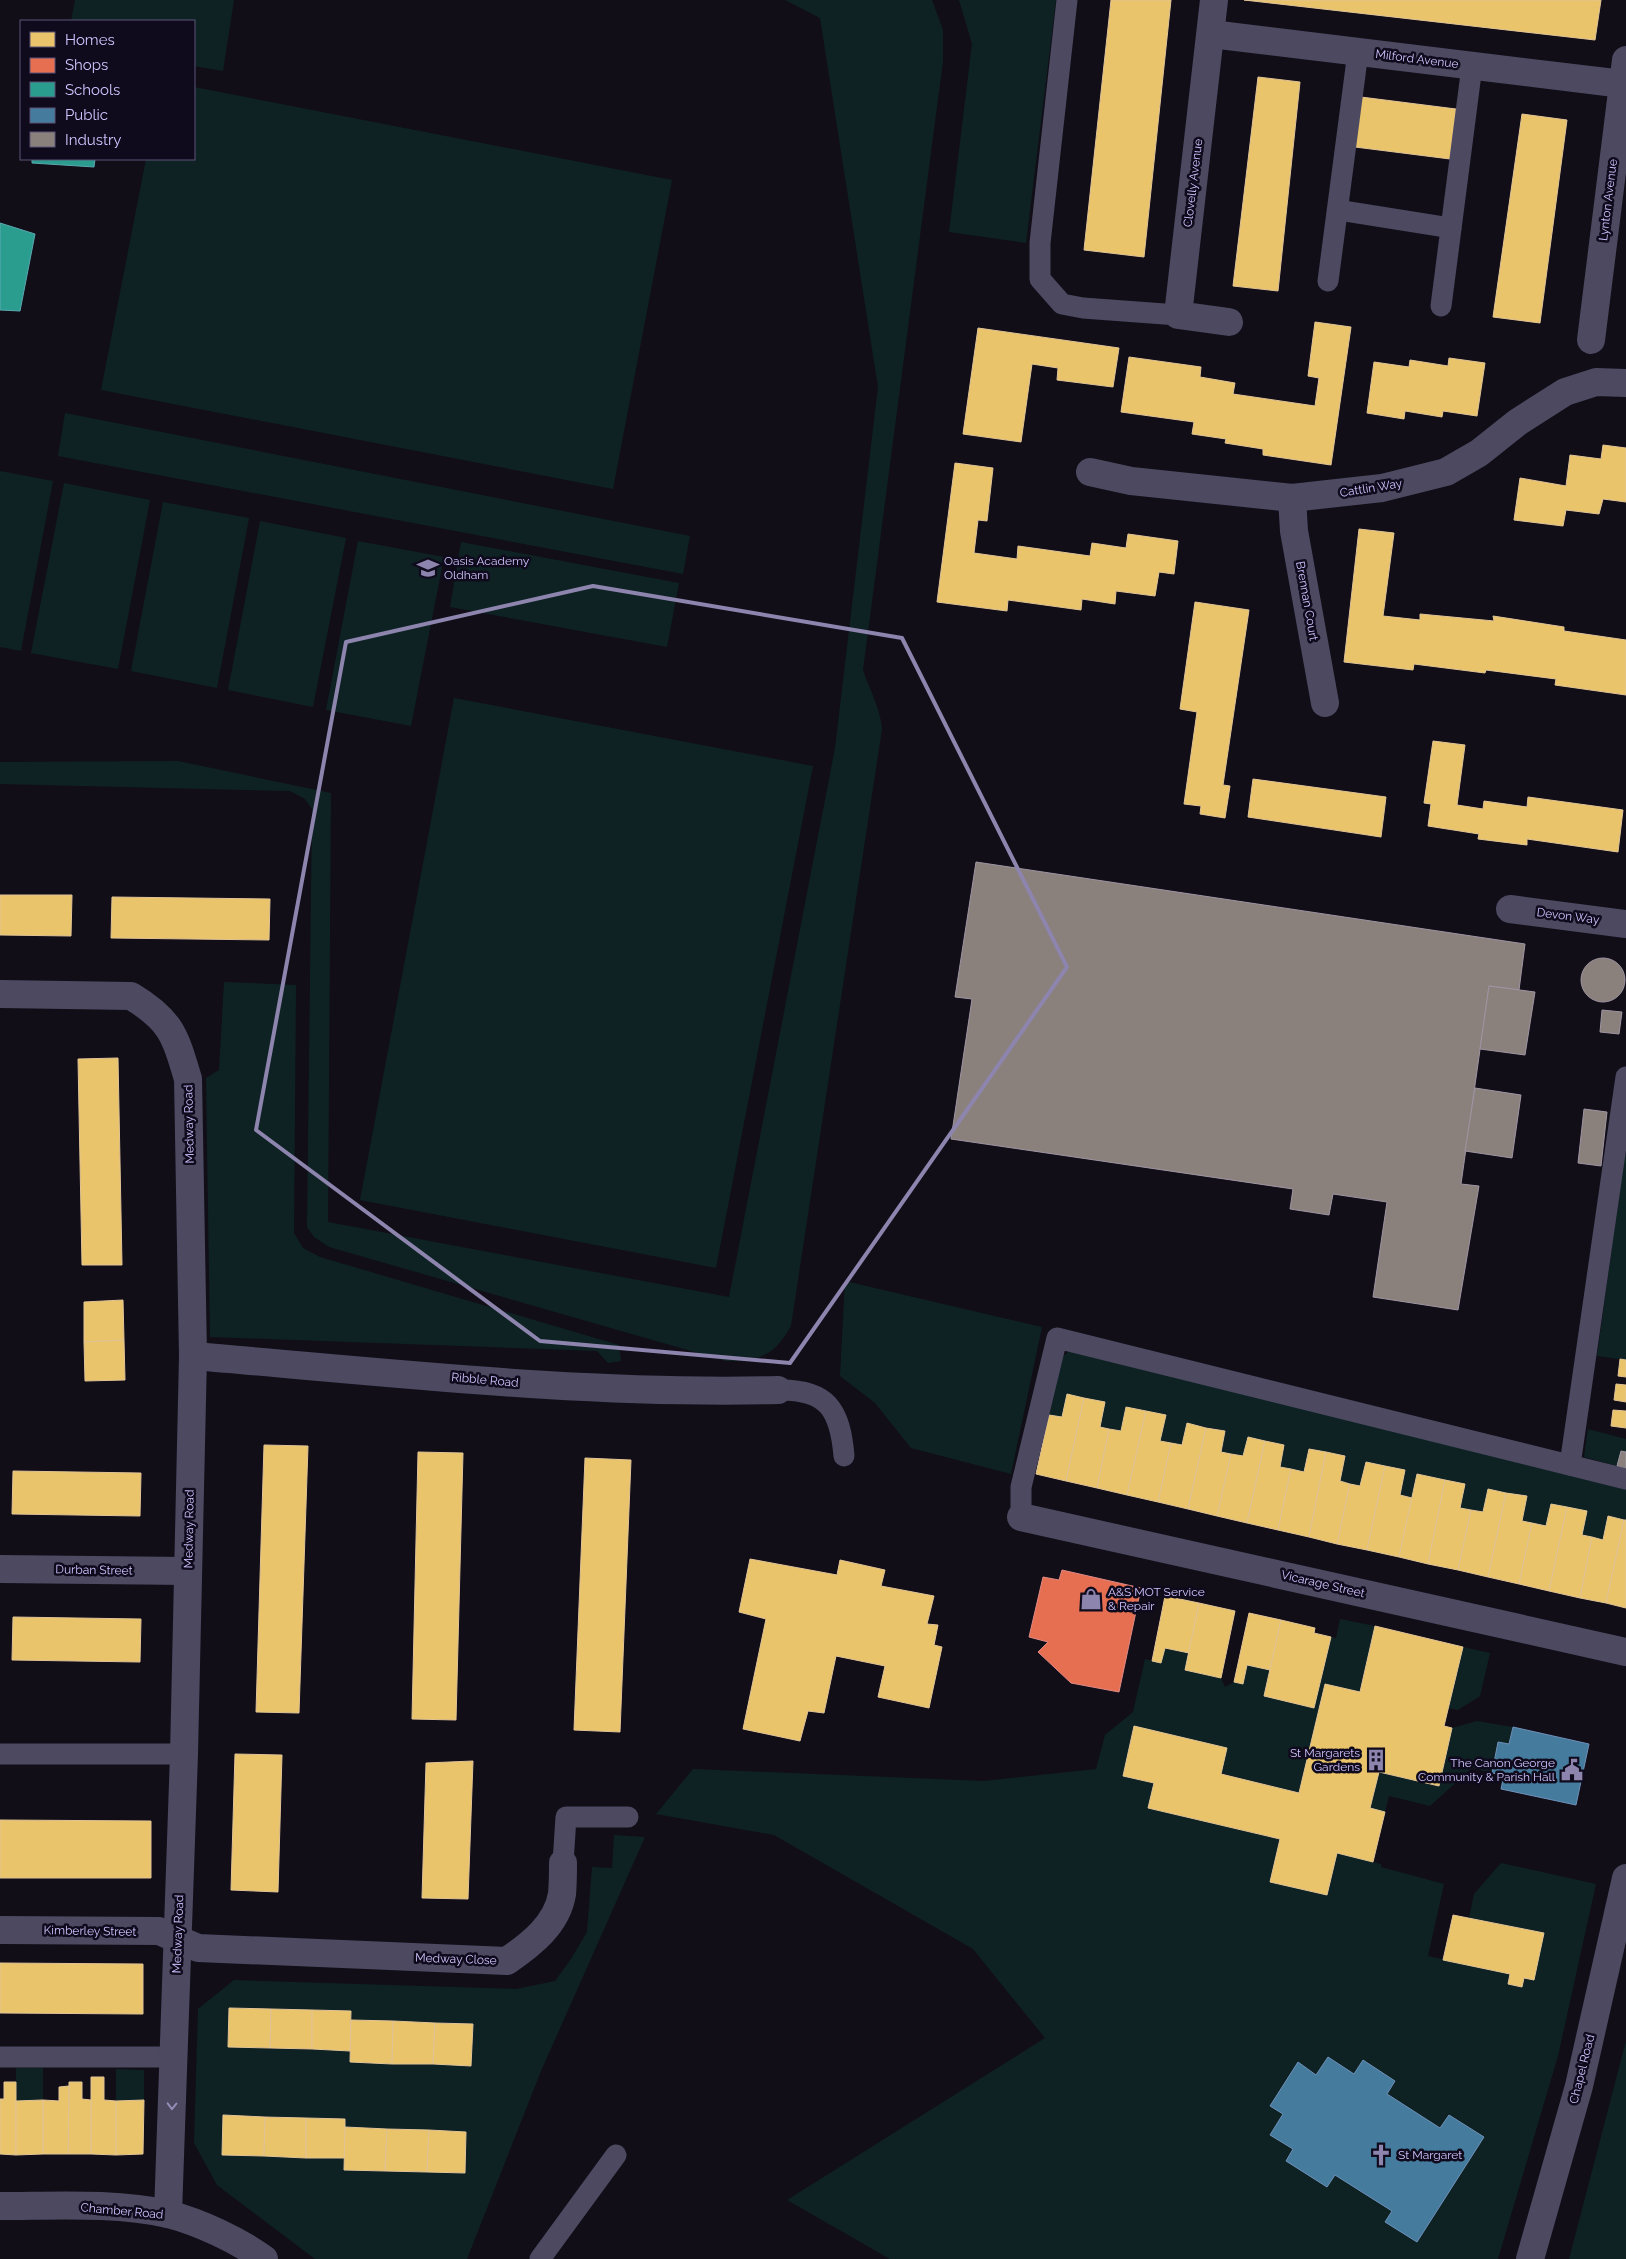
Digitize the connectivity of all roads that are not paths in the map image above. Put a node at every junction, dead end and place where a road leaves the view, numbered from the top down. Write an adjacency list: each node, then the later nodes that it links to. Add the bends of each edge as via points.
1 (1067, 0): 11 (lane, via 1040,243 1040,278 1062,304)
2 (1214, 0): 3 (street, Clovelly Avenue)
3 (1211, 34): 4 (street, Milford Avenue); 11 (street, Clovelly Avenue)
4 (1358, 52): 5 (street, Milford Avenue); 7 (lane)
5 (1472, 66): 6 (street, Milford Avenue); 8 (lane)
6 (1624, 72): 13 (street, Lynton Avenue)
7 (1338, 210): 8 (lane); 9 (lane)
8 (1451, 228): 10 (lane)
9 (1328, 281)
10 (1441, 306)
11 (1178, 315): 12 (street)
12 (1229, 322)
13 (1591, 340)
14 (1626, 383): 16 (street, Cattlin Way, via 1596,382 1565,392 1518,422 1479,453 1446,472 1382,488)
15 (1090, 472): 16 (street, Cattlin Way, via 1131,481)
16 (1292, 498): 17 (street, Brennan Court, via 1294,532)
17 (1325, 703)
18 (1510, 909): 19 (street, Devon Way)
19 (1626, 924)
20 (0, 994): 22 (street, Medway Road, via 130,996 164,1020 177,1041 188,1079)
21 (1626, 1077): 25 (lane)
22 (193, 1356): 23 (street, Ribble Road, via 538,1384 715,1392); 29 (street, Medway Road)
23 (778, 1390): 24 (lane, via 799,1389 817,1395 831,1408 839,1423)
24 (844, 1456)
25 (1570, 1465): 26 (lane); 27 (lane, via 1057,1338 1021,1487)
26 (1626, 1479)
27 (1021, 1517): 30 (street, Vicarage Street)
28 (0, 1568): 29 (street, Durban Street)
29 (188, 1571): 32 (street, Medway Road)
30 (1626, 1652)
31 (0, 1754): 32 (lane)
32 (184, 1754): 37 (street, Medway Road)
33 (628, 1817): 34 (lane, Medway Close, via 566,1817)
34 (563, 1864): 37 (street, Medway Close, via 562,1896 550,1922 534,1943 507,1961 198,1948)
35 (1626, 1878): 45 (street, Chapel Road, via 1579,2086)
36 (0, 1930): 37 (street, Kimberley Street, via 159,1931)
37 (178, 1940): 39 (street, Medway Road)
38 (0, 2057): 39 (lane)
39 (173, 2057): 42 (street, Medway Road, one-way to 42)
40 (616, 2154): 44 (lane)
41 (0, 2206): 42 (street, Chamber Road, via 136,2209)
42 (168, 2214): 43 (street, Chamber Road, via 218,2233)
43 (264, 2259)
44 (540, 2259)
45 (1530, 2259)

